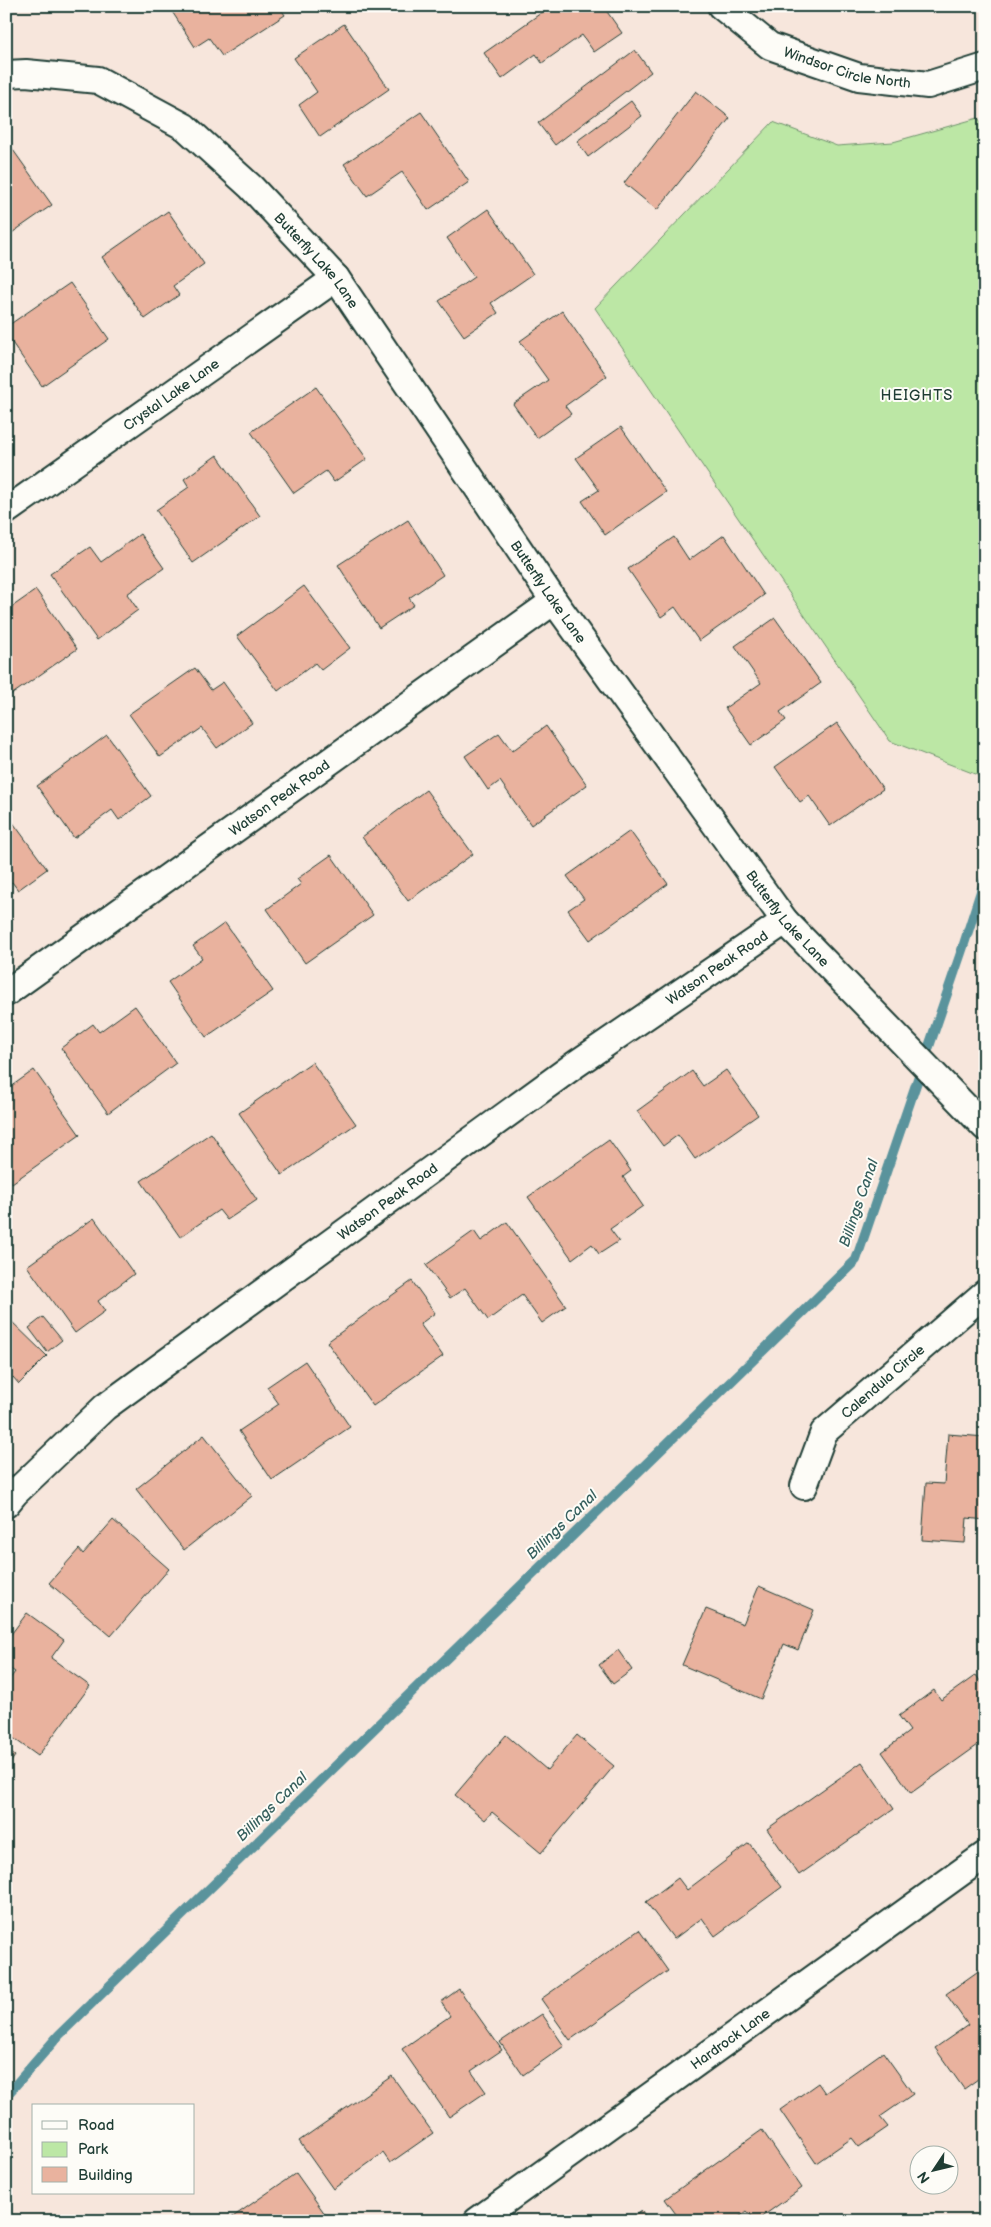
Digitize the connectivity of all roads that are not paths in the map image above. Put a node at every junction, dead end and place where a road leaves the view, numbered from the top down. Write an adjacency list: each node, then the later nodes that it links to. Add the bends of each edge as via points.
1 (721, 6): 2 (street, Windsor Circle North, via 770,46 859,77 928,85)
2 (985, 67)
3 (6, 74): 4 (street, Butterfly Lake Lane, via 98,80 185,128 251,187)
4 (336, 278): 5 (street, Crystal Lake Lane); 6 (street, Butterfly Lake Lane)
5 (6, 512)
6 (554, 601): 7 (street, Butterfly Lake Lane); 8 (street, Watson Peak Road)
7 (785, 921): 9 (street, Butterfly Lake Lane); 12 (street, Watson Peak Road, via 576,1064 105,1407)
8 (6, 993)
9 (985, 1127)
10 (985, 1293): 11 (street, Calendula Circle, via 824,1432)
11 (804, 1486)
12 (6, 1504)
13 (985, 1855): 14 (street, Hardrock Lane)
14 (477, 2221)

